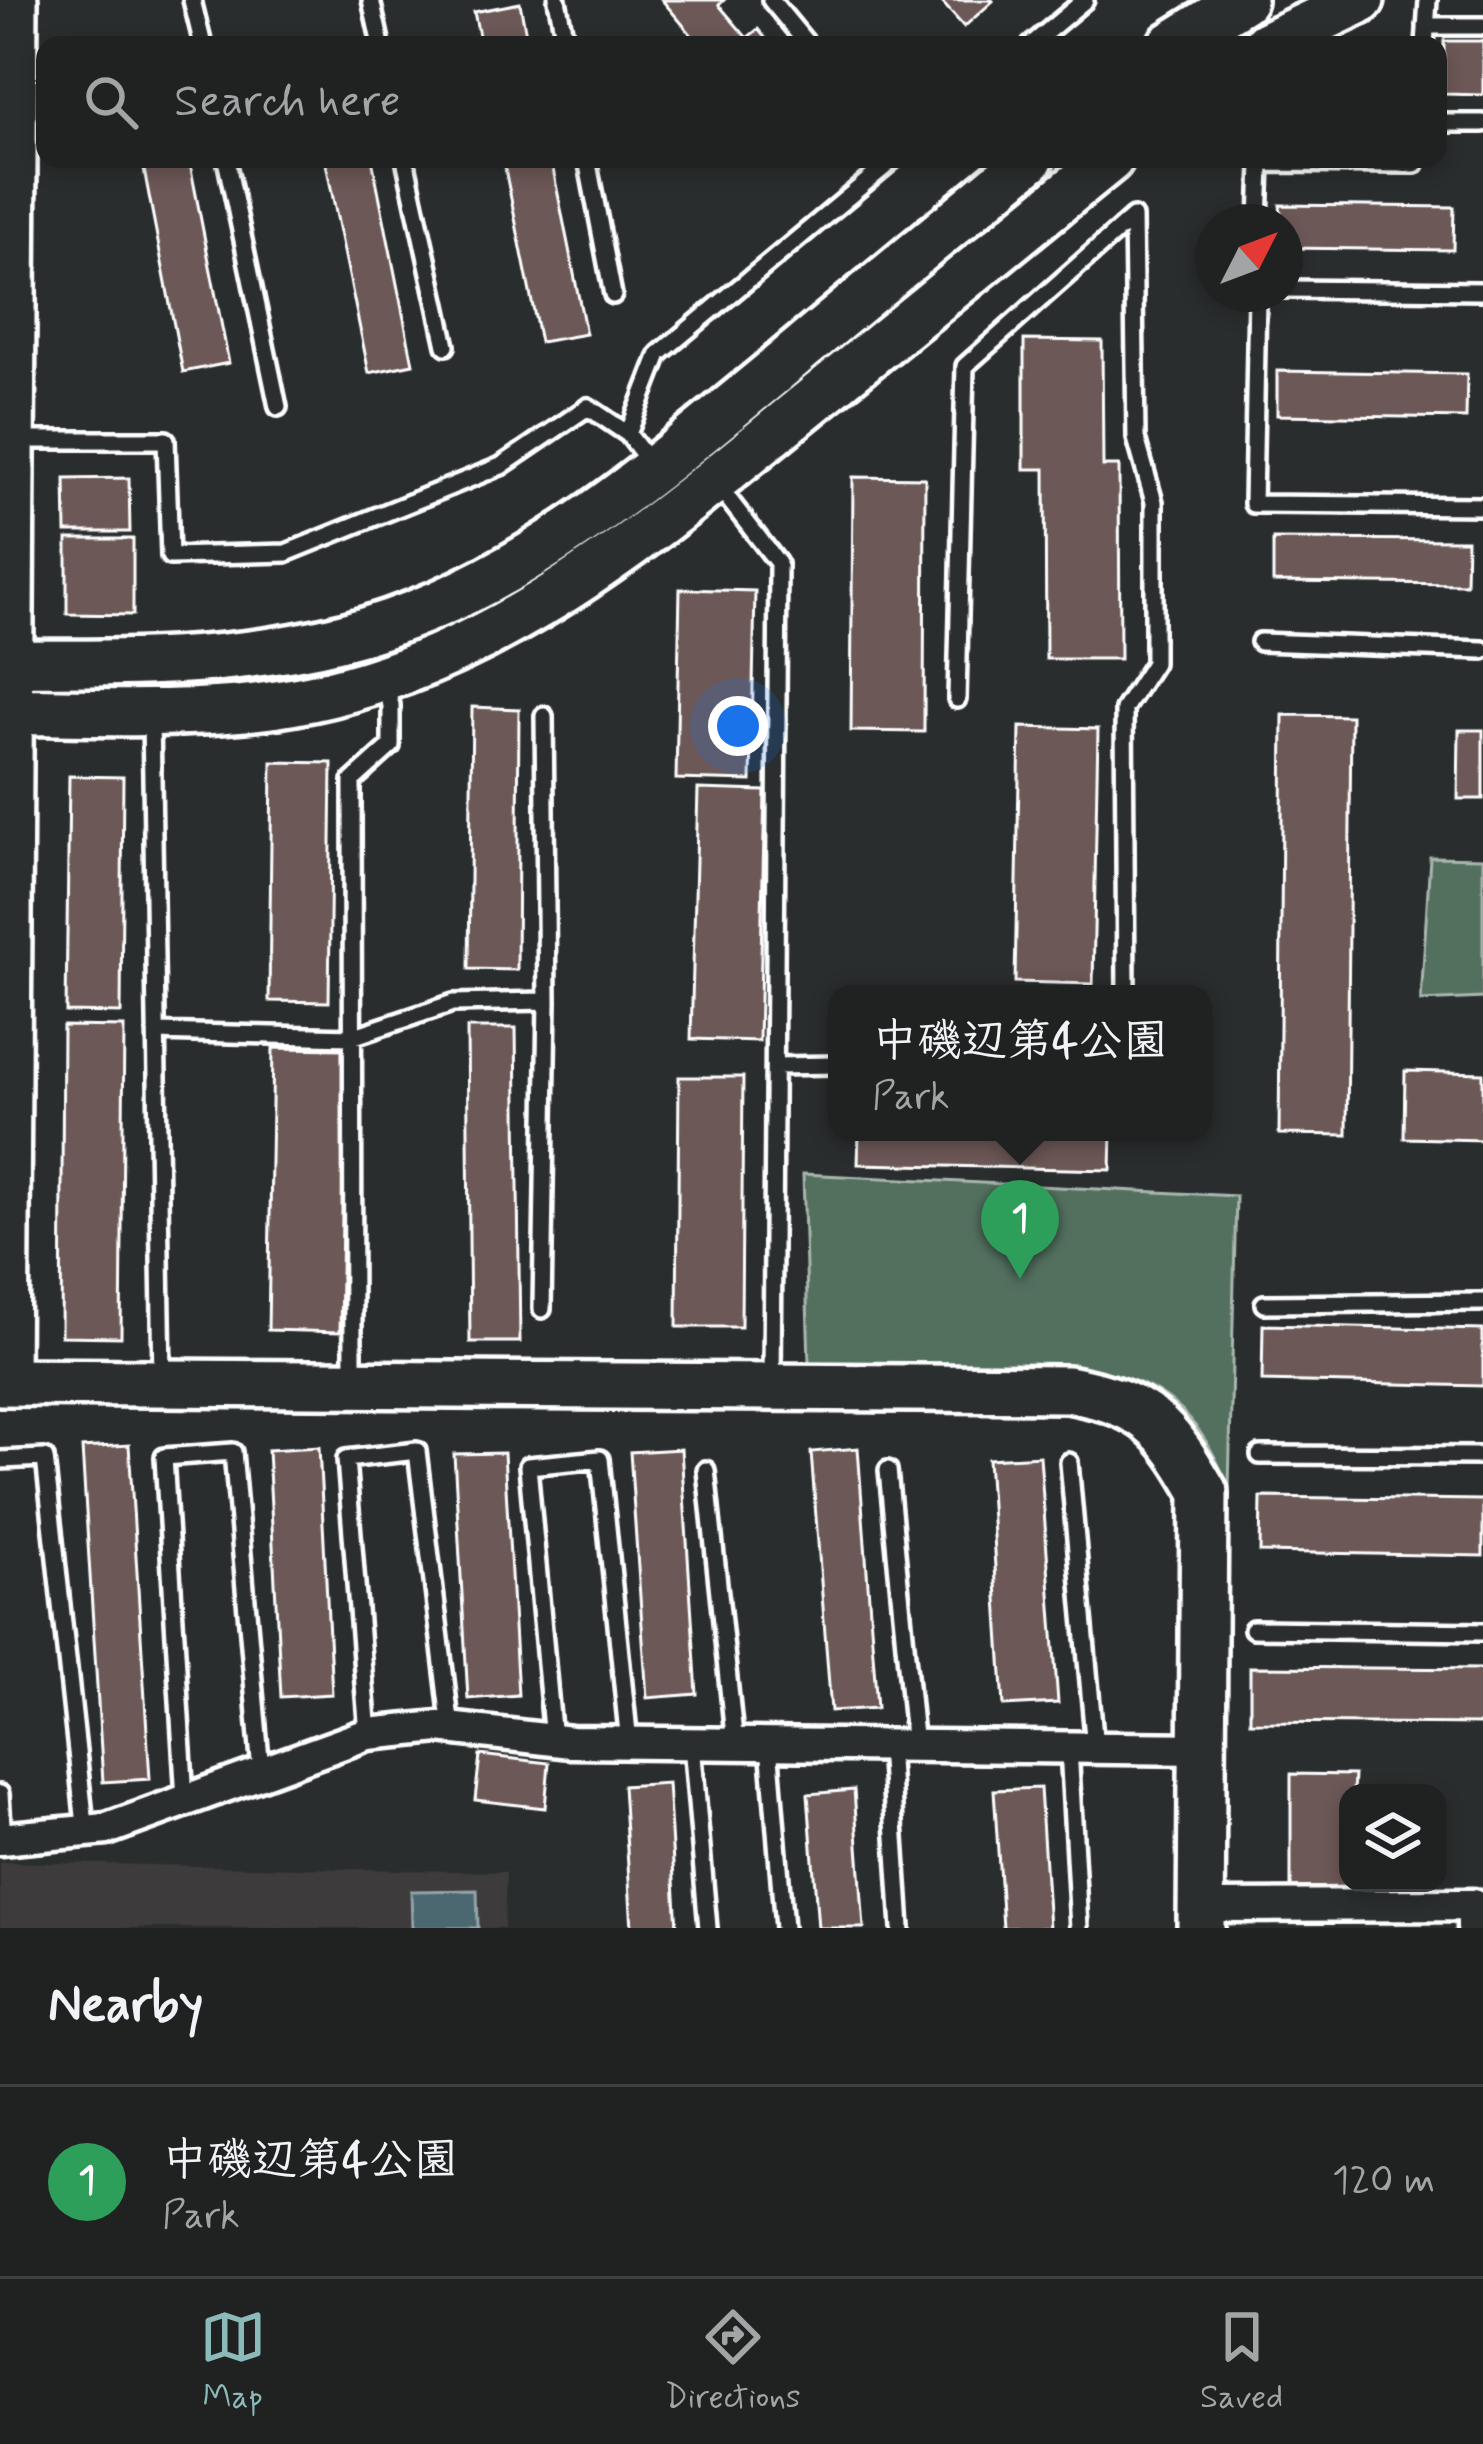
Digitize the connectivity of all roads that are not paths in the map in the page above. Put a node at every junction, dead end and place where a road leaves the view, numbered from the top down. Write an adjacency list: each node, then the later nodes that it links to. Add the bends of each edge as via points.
1 (14, 0): 36 (street)
2 (192, 0): 12 (lane)
3 (371, 0): 13 (lane)
4 (557, 0): 14 (lane)
5 (771, 0): 15 (lane)
6 (1084, 0): 16 (lane)
7 (1243, 0): 17 (street)
8 (1360, 0): 18 (street)
9 (1428, 0): 10 (lane)
10 (1426, 26): 11 (lane); 19 (lane)
11 (1483, 26)
12 (200, 36)
13 (379, 36)
14 (564, 36)
15 (801, 36)
16 (1041, 36)
17 (1185, 36)
18 (1285, 36)
19 (1425, 36)
20 (1447, 123): 21 (lane)
21 (1483, 124)
22 (228, 168): 35 (lane)
23 (407, 168): 34 (lane)
24 (589, 168): 32 (lane)
25 (883, 168): 37 (lane, via 659,355)
26 (1018, 168): 37 (street)
27 (1099, 168): 38 (street)
28 (1261, 168): 29 (lane)
29 (1260, 204)
30 (1303, 290): 31 (lane)
31 (1483, 291)
32 (613, 295)
33 (1257, 312): 39 (lane, via 1253,504)
34 (446, 346)
35 (278, 407)
36 (11, 440): 37 (lane, via 166,440 170,556 286,553 501,466 588,407); 42 (street)
37 (641, 452): 42 (street, via 534,556 346,637 249,657)
38 (714, 481): 43 (street, via 560,597 482,639); 54 (lane, via 778,563)
39 (1483, 506)
40 (1260, 642): 41 (lane)
41 (1483, 650)
42 (4, 663): 46 (street)
43 (381, 676): 45 (street, via 256,707); 51 (lane, via 392,705 391,746 352,782)
44 (957, 699): 48 (lane, via 964,366 1133,217 1136,438 1154,502 1154,663 1124,709)
45 (152, 709): 46 (street); 50 (lane)
46 (5, 711): 52 (street)
47 (544, 716): 49 (lane)
48 (1126, 985)
49 (547, 1001): 51 (lane, via 453,1003); 57 (lane)
50 (156, 1033): 51 (lane); 59 (lane)
51 (352, 1037): 60 (lane)
52 (4, 1050): 58 (street)
53 (828, 1065): 54 (lane)
54 (775, 1066): 61 (lane)
55 (1483, 1302): 56 (lane)
56 (1264, 1304)
57 (542, 1310)
58 (3, 1382): 59 (street)
59 (162, 1382): 60 (street)
60 (353, 1384): 61 (street)
61 (771, 1387): 79 (street, via 1069,1389 1122,1399 1173,1438 1204,1492)
62 (1260, 1455): 63 (lane)
63 (1483, 1456)
64 (0, 1460): 83 (lane, via 45,1458)
65 (1069, 1462): 78 (lane)
66 (706, 1469): 75 (lane)
67 (888, 1470): 77 (lane)
68 (1253, 1629): 69 (lane)
69 (1483, 1632)
70 (451, 1729): 71 (street); 71 (lane, via 417,1451 346,1459); 72 (street)
71 (368, 1734): 80 (street)
72 (554, 1739): 73 (street); 73 (lane, via 528,1466 600,1459)
73 (629, 1743): 74 (street)
74 (692, 1744): 75 (street); 86 (lane)
75 (735, 1744): 76 (street)
76 (770, 1745): 77 (street); 87 (lane)
77 (902, 1747): 78 (street); 88 (lane)
78 (1082, 1748): 79 (street); 89 (lane)
79 (1205, 1749): 85 (street)
80 (262, 1771): 82 (street); 82 (lane, via 233,1452 164,1457)
81 (0, 1794): 84 (lane)
82 (185, 1799): 83 (street)
83 (86, 1834): 84 (street)
84 (2, 1839)
85 (1201, 1917): 90 (street, via 1473,1905)
86 (708, 1928)
87 (784, 1928)
88 (901, 1928)
89 (1079, 1928)
90 (1474, 1928)

